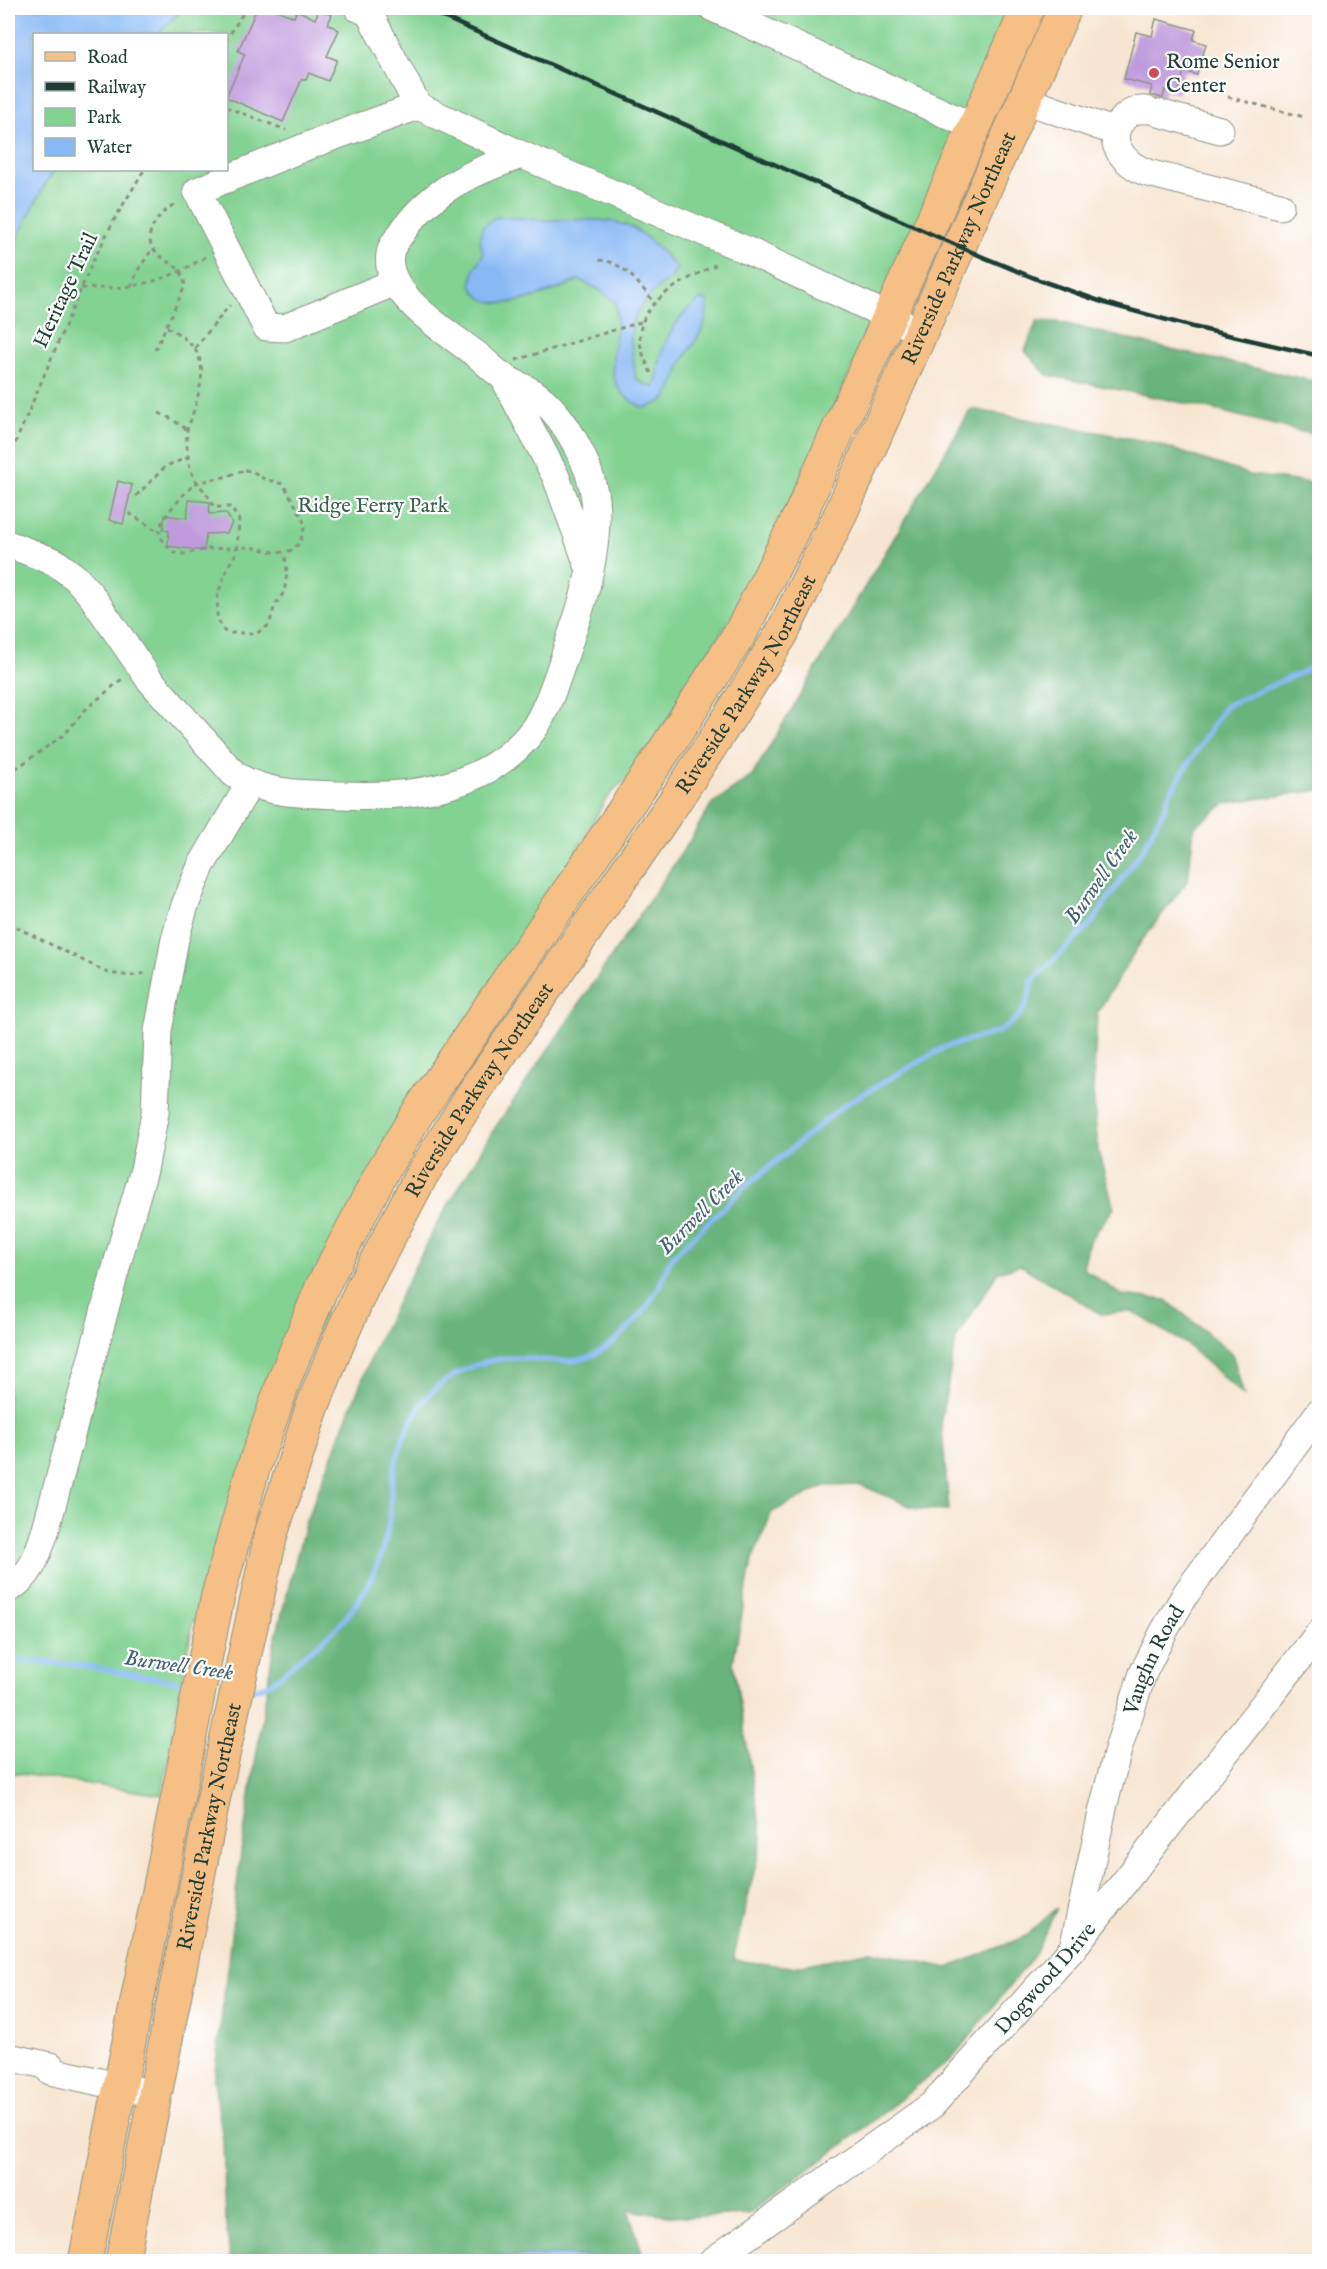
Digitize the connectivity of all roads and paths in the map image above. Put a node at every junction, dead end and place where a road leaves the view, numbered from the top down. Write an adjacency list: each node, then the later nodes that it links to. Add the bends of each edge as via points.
1 (246, 8): 6 (path)
2 (357, 8): 9 (street, via 369,13)
3 (713, 8): 12 (street)
4 (1028, 8): 12 (main road, Riverside Parkway Northeast)
5 (1065, 8): 8 (main road, Riverside Parkway Northeast)
6 (228, 38)
7 (1228, 97): 11 (path)
8 (1025, 100): 14 (street); 32 (main road, Riverside Parkway Northeast)
9 (418, 106): 15 (street); 16 (street)
10 (228, 108): 15 (path)
11 (1304, 117)
12 (974, 127): 29 (main road, Riverside Parkway Northeast)
13 (1220, 129): 14 (street, via 1138,109 1119,124)
14 (1116, 132): 19 (street, via 1119,151 1139,170)
15 (317, 142): 18 (street)
16 (522, 155): 22 (street); 24 (street, via 460,179 430,200 393,245 390,267)
17 (143, 171): 27 (path, Heritage Trail)
18 (197, 190): 20 (street); 21 (path, via 157,218 151,228)
19 (1280, 206)
20 (225, 245): 25 (street); 26 (path, via 182,272)
21 (153, 248): 26 (path); 31 (path, via 184,276 183,293)
22 (744, 249): 28 (path, via 680,282); 29 (street)
23 (599, 260): 28 (path, via 619,264)
24 (395, 282): 25 (street, via 285,328 266,327); 35 (street, via 413,304)
25 (245, 286): 33 (path)
26 (131, 287): 27 (path)
27 (81, 288): 40 (path, Heritage Trail)
28 (655, 303): 30 (path)
29 (889, 317): 32 (street); 48 (main road, Riverside Parkway Northeast, via 741,632)
30 (644, 321): 35 (path); 36 (path, via 640,343)
31 (167, 327): 33 (path); 34 (path)
32 (922, 332): 51 (main road, Riverside Parkway Northeast, via 781,635)
33 (195, 348): 38 (path, via 201,361 201,385)
34 (155, 350)
35 (498, 373): 50 (street, via 540,397 557,415 588,470 595,499 594,548 589,569 566,653 534,728 487,770 448,786 371,796 291,792)
36 (651, 373)
37 (159, 413): 38 (path)
38 (187, 430): 39 (path)
39 (189, 457): 41 (path); 42 (path, via 166,466)
40 (8, 460)
41 (196, 483): 44 (path, via 170,510); 46 (path, via 245,470 283,484 305,525 300,543); 46 (path, via 214,507 230,507 239,519 237,552 218,593 218,621 224,631 257,633 269,624 284,592)
42 (136, 496)
43 (129, 513): 44 (path)
44 (159, 532): 46 (path, via 168,547 184,554 251,547)
45 (8, 544): 47 (street, via 55,562 76,578)
46 (285, 553)
47 (139, 665): 49 (path, via 85,710 65,734); 50 (street, via 234,774)
48 (651, 771): 51 (street); 59 (main road, Riverside Parkway Northeast, via 434,1088 382,1172 322,1287 285,1378 257,1457 218,1594)
49 (8, 774)
50 (249, 784): 53 (street, via 201,866 185,905)
51 (680, 792): 60 (main road, Riverside Parkway Northeast, via 474,1092 422,1176 362,1288 312,1408 271,1534 249,1628)
52 (8, 923): 53 (path, via 118,976 140,975)
53 (170, 963): 55 (street, via 158,1031 156,1113 144,1170 45,1532 30,1571)
54 (1320, 1411): 57 (street, Vaughn Road, via 1187,1592 1143,1673 1103,1808)
55 (8, 1590)
56 (1320, 1632): 57 (street, Dogwood Drive)
57 (1073, 1948): 61 (street, Dogwood Drive, via 932,2105)
58 (8, 2057): 59 (street)
59 (120, 2086): 60 (street); 62 (main road, via 101,2101); 63 (main road, Riverside Parkway Northeast)
60 (155, 2094): 64 (main road, Riverside Parkway Northeast)
61 (720, 2259)
62 (70, 2262)
63 (85, 2262)
64 (122, 2262)

